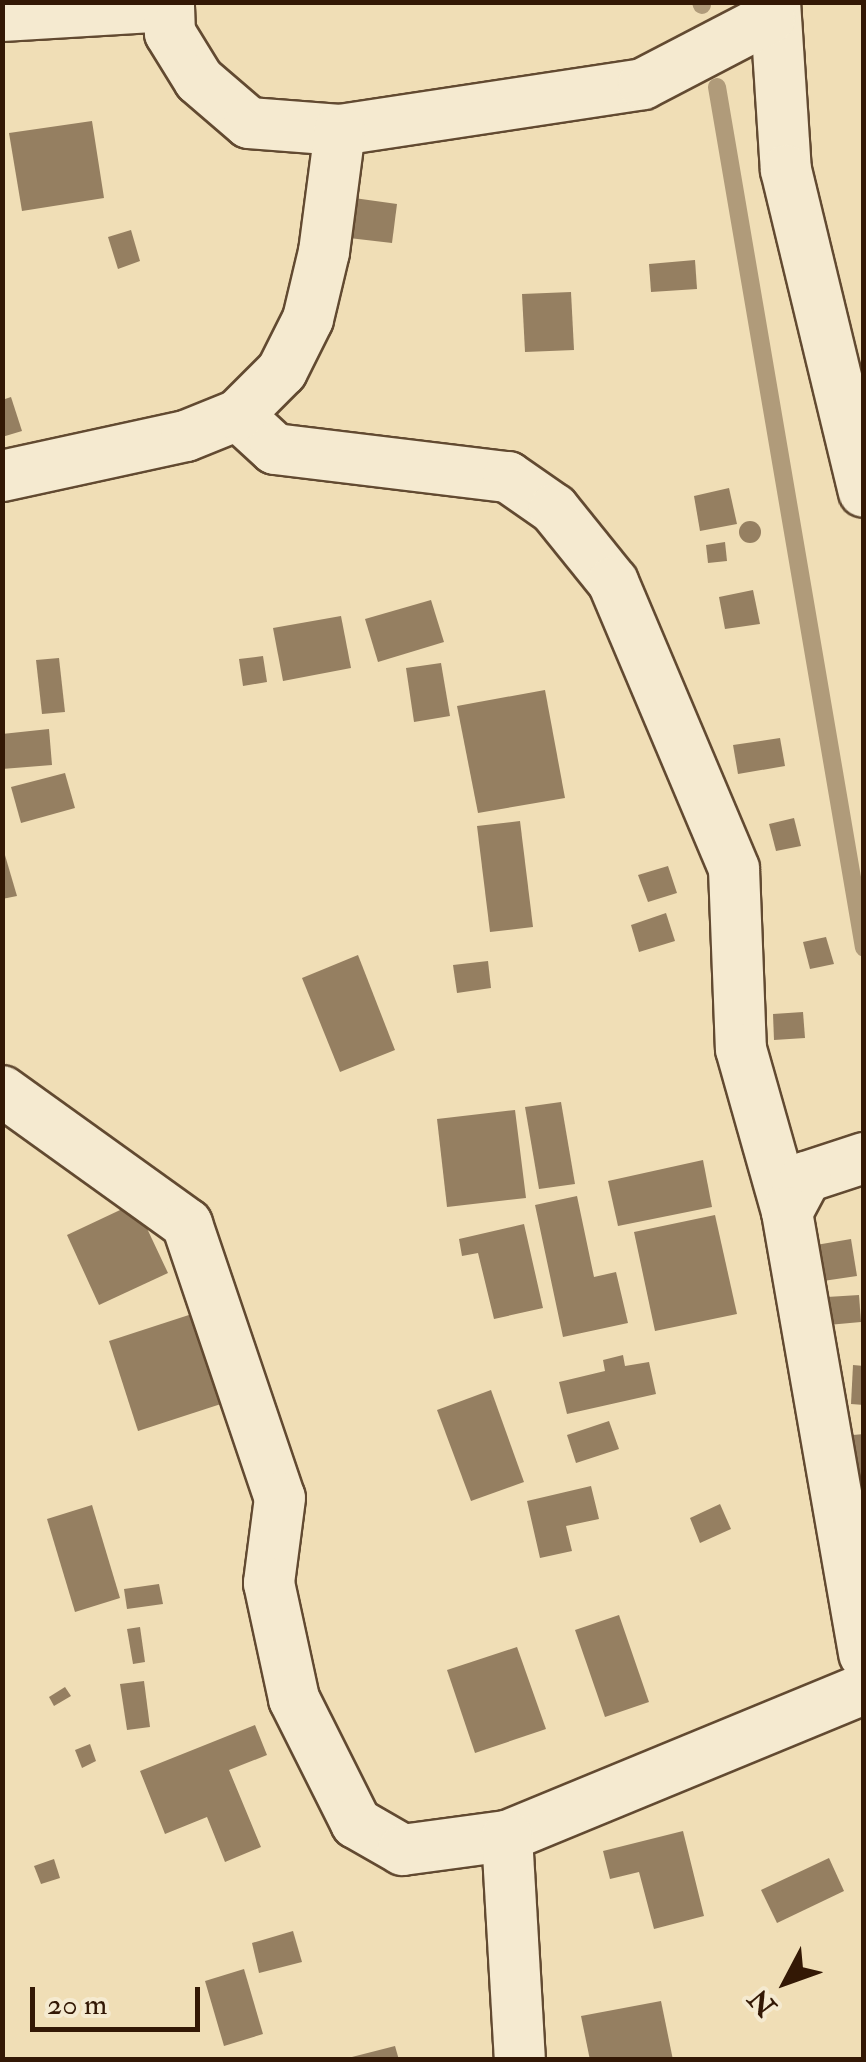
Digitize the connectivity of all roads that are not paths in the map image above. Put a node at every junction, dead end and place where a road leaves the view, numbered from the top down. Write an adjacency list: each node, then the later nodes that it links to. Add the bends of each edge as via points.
1 (772, 10): 3 (street, via 644,84); 4 (street, via 786,170)
2 (2, 16): 3 (street, via 169,6 170,33 199,80 249,123)
3 (340, 130): 5 (street, via 308,319 282,370)
4 (842, 320): 7 (street)
5 (238, 414): 6 (street, via 186,436); 10 (street, via 275,448 508,477 554,509 613,582 734,869 742,1048)
6 (2, 476)
7 (864, 492)
8 (2, 1091): 13 (street, via 187,1224 280,1498 269,1583 294,1699 356,1824 403,1850)
9 (864, 1158): 10 (street, via 806,1178)
10 (787, 1212): 11 (street)
11 (864, 1654)
12 (864, 1689): 13 (street)
13 (508, 1836): 14 (street)
14 (520, 2060)

